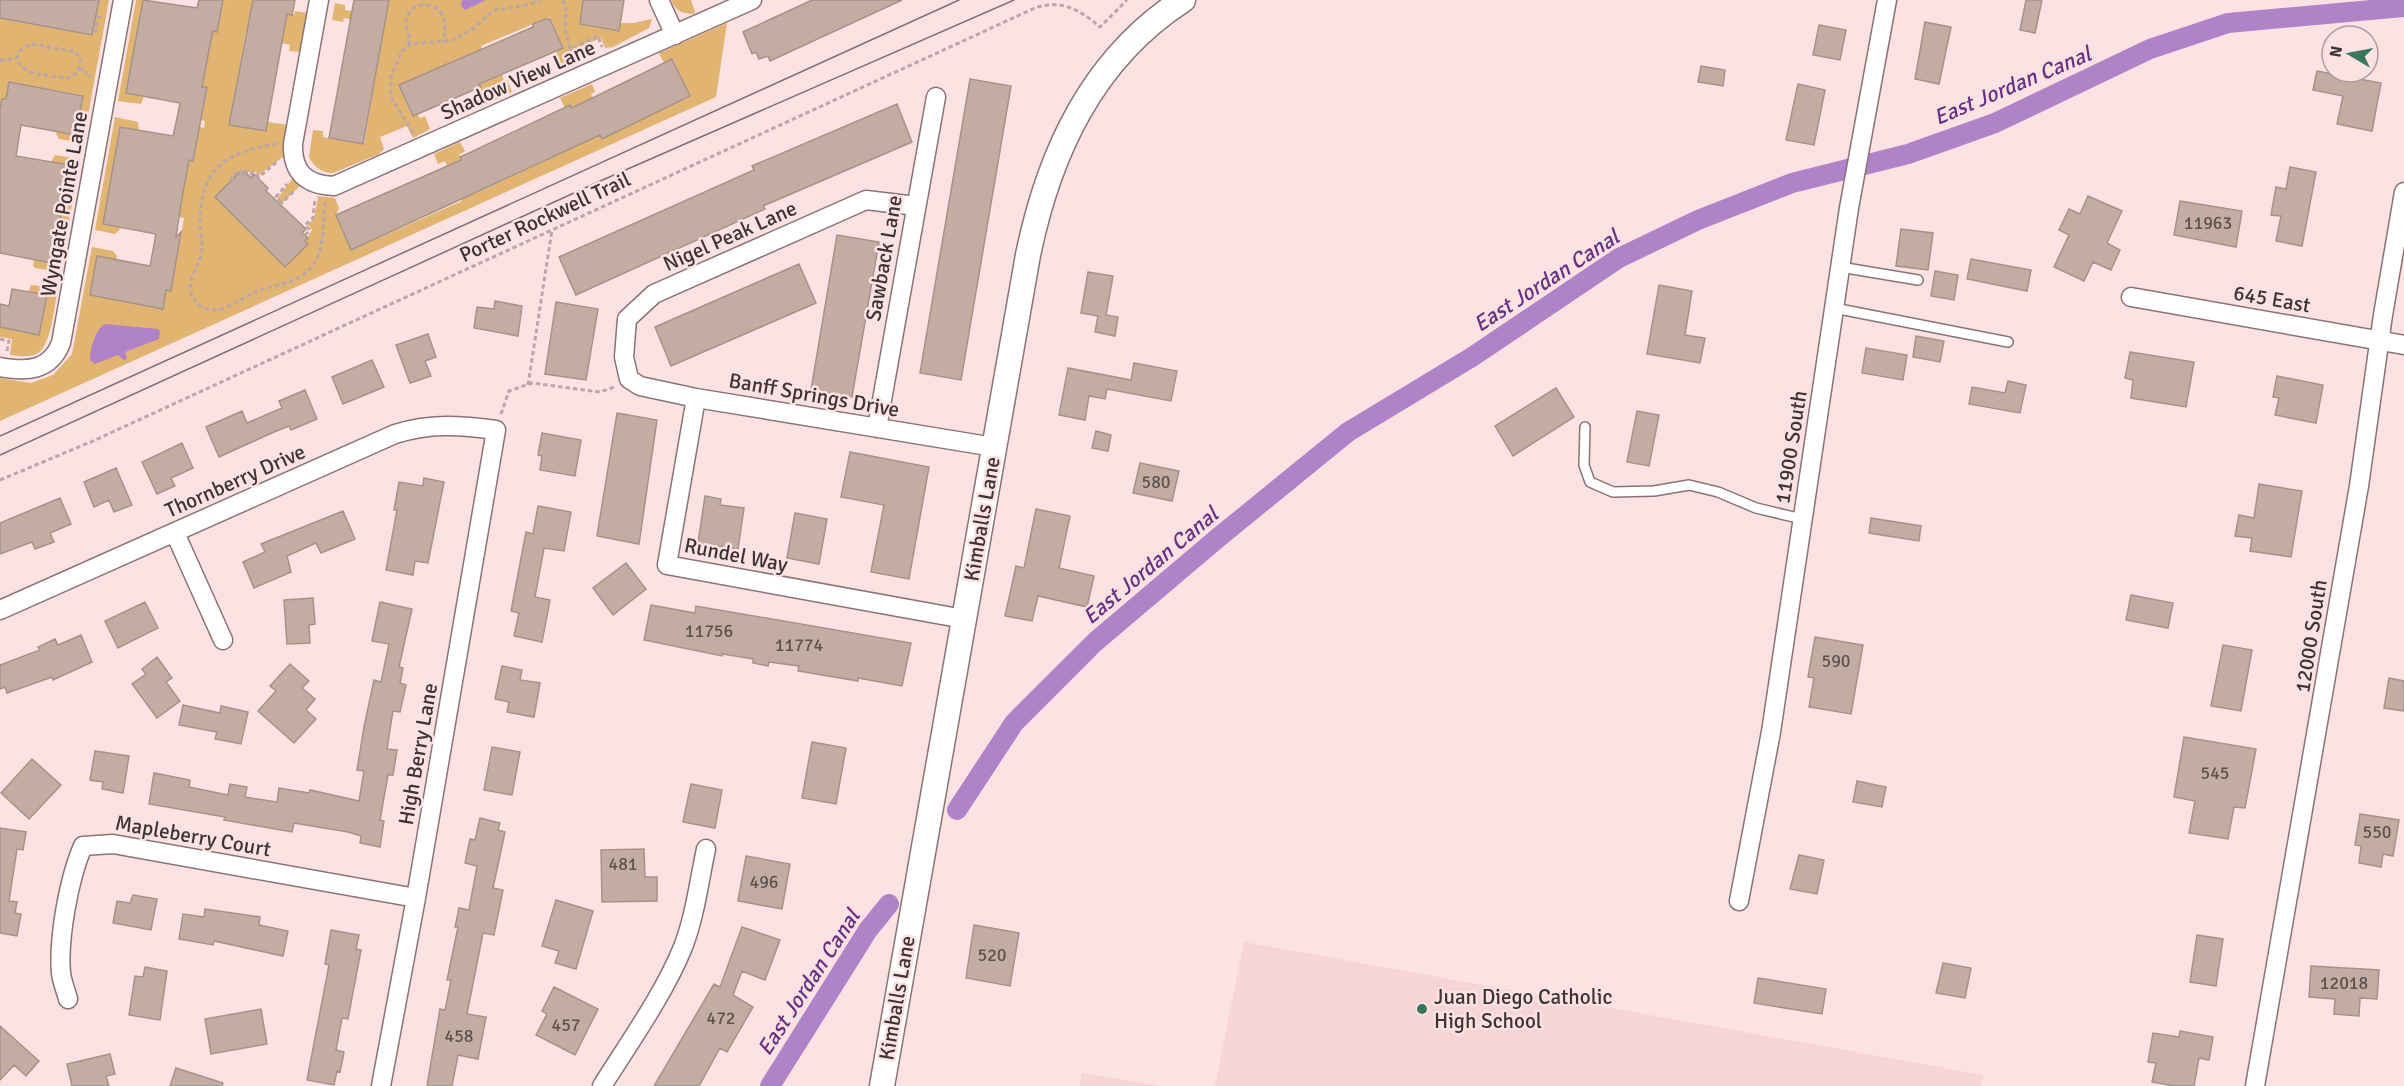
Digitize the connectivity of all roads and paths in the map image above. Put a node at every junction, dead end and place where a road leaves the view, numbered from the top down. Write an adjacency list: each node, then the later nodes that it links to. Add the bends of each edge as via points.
1 (123, 0): 38 (street, Wyngate Pointe Lane, via 61,343 53,358 39,368 24,371)
2 (319, 0): 23 (street, via 293,144)
3 (540, 0): 11 (path, via 494,10 464,35)
4 (563, 0): 13 (path)
5 (659, 0): 10 (street)
6 (752, 0): 10 (street, Shadow View Lane)
7 (1127, 0): 29 (path, Porter Rockwell Trail, via 1100,27 1071,5 1045,4)
8 (1183, 0): 45 (street, Kimballs Lane, via 1115,60 1087,98 1058,150 1034,227)
9 (1887, 0): 31 (street, 11900 South)
10 (675, 35): 23 (street, Shadow View Lane, via 341,185)
11 (445, 43): 12 (path); 12 (path, via 444,18 435,8 422,5 415,7 406,21)
12 (409, 45): 19 (path, via 397,59 390,88 393,104)
13 (570, 49)
14 (17, 59): 15 (path); 16 (path, via 22,68 33,73 69,78); 16 (path, via 22,49 40,45 76,52 81,59)
15 (0, 60)
16 (79, 69): 17 (path, via 86,70 88,77)
17 (98, 78)
18 (936, 97): 28 (street, Sawback Lane)
19 (415, 136)
20 (285, 143): 26 (path, via 234,154 212,172 200,216 202,249 190,286 196,302 209,310 219,309 306,273 322,242)
21 (283, 157): 22 (path, via 259,177 239,170)
22 (232, 180)
23 (301, 181): 27 (path, via 282,203)
24 (2404, 192): 35 (street, 12000 South)
25 (319, 196): 30 (path, via 313,218 305,225 310,230)
26 (326, 198)
27 (279, 201)
28 (916, 206): 39 (street, Nigel Peak Lane, via 866,200 654,294 627,319 624,357); 43 (street, Sawback Lane)
29 (552, 230): 40 (path); 46 (path, Porter Rockwell Trail)
30 (305, 235)
31 (1840, 267): 32 (lane); 34 (street, 11900 South)
32 (1918, 280)
33 (2132, 297): 35 (street, 645 East)
34 (1834, 308): 36 (lane); 47 (street, 11900 South)
35 (2380, 340): 37 (street, 645 East); 59 (street, 12000 South, via 2317,737)
36 (2008, 342)
37 (2404, 345)
38 (0, 367)
39 (629, 379): 40 (path, via 600,392); 41 (street, Banff Springs Drive, via 640,386)
40 (528, 385): 44 (path, via 509,391)
41 (696, 398): 43 (street, Banff Springs Drive); 50 (street, Rundel Way, via 667,565)
42 (1585, 427): 47 (lane, via 1584,465 1590,482 1613,492 1689,485)
43 (877, 428): 45 (street, Banff Springs Drive)
44 (496, 430): 48 (street, Thornberry Drive, via 455,424 395,434); 53 (street, High Berry Lane)
45 (994, 447): 50 (street, Kimballs Lane)
46 (0, 480)
47 (1802, 519): 54 (street, 11900 South, via 1771,732)
48 (175, 533): 49 (street, Thornberry Drive); 51 (street)
49 (0, 610)
50 (964, 619): 58 (street, Kimballs Lane)
51 (223, 640)
52 (706, 849): 57 (street, via 683,948)
53 (416, 898): 55 (street, Mapleberry Court, via 113,844 83,846 73,875 60,950 61,975); 56 (street, High Berry Lane)
54 (1739, 901)
55 (68, 999)
56 (381, 1086)
57 (602, 1086)
58 (882, 1086)
59 (2255, 1086)

